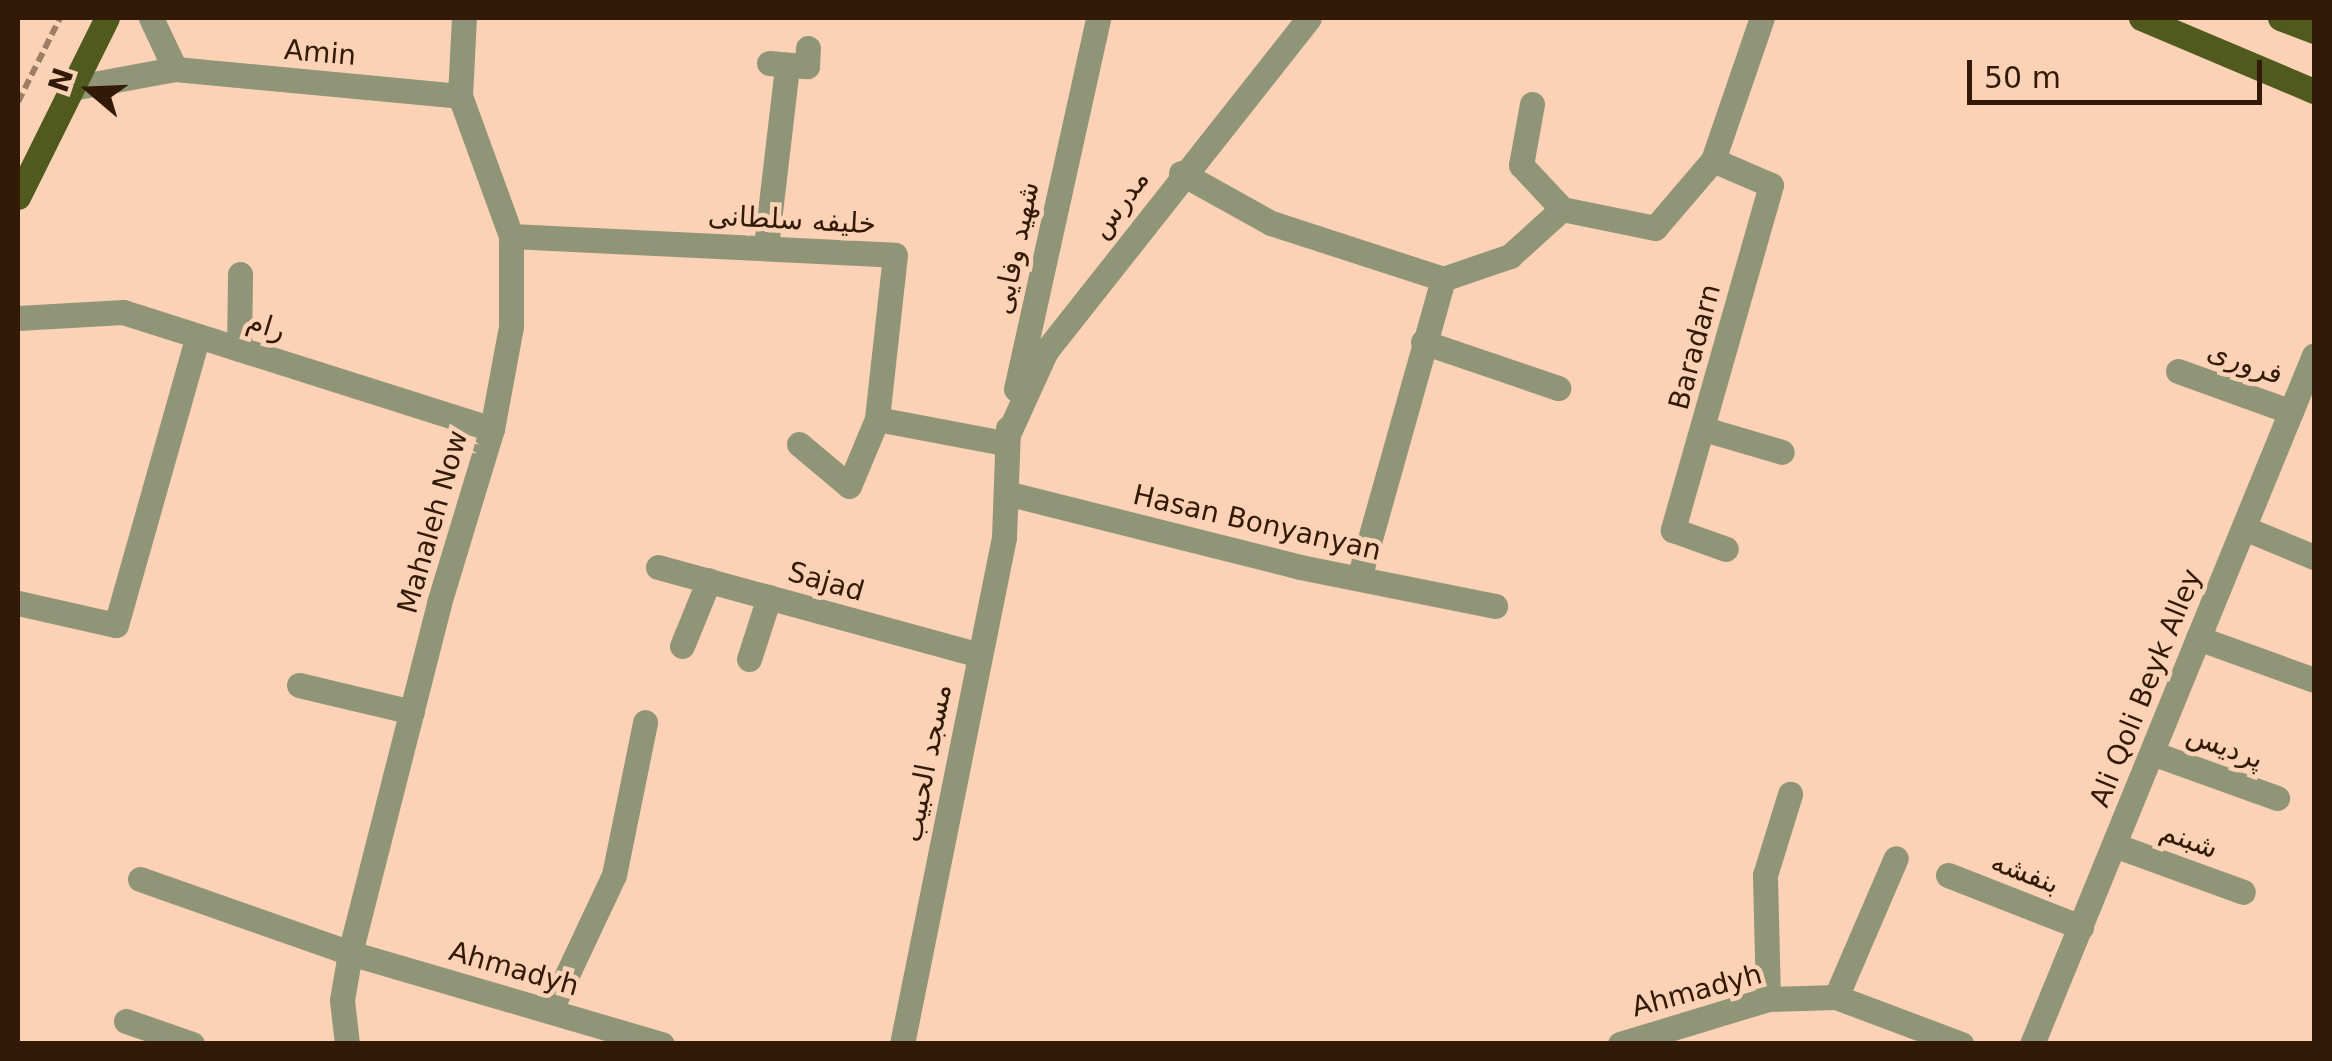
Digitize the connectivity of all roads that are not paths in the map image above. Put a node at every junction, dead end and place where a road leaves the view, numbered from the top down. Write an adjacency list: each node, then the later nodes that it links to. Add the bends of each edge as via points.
1 (107, 18): 12 (main road)
2 (151, 18): 11 (street)
3 (464, 18): 14 (street, Mahaleh Now)
4 (1098, 18): 35 (street, شهید وفایی)
5 (1309, 18): 17 (street, مدرس)
6 (1762, 18): 16 (street)
7 (2280, 18): 9 (main road)
8 (2137, 19): 13 (main road)
9 (2314, 31)
10 (808, 48): 21 (street, via 807,66 778,64)
11 (175, 69): 12 (street, Amin); 14 (street, Amin)
12 (72, 88): 18 (main road)
13 (2314, 90)
14 (460, 96): 20 (street, Mahaleh Now)
15 (1532, 104): 19 (street, via 1521,165)
16 (1714, 160): 19 (street, via 1656,228); 34 (street, Baradarn, via 1771,186)
17 (1181, 173): 23 (street, via 1271,222); 35 (street, مدرس, via 1046,351)
18 (18, 197)
19 (1562, 209): 23 (street, via 1510,256)
20 (511, 236): 21 (street, خلیفه سلطانی); 33 (street, Mahaleh Now, via 511,326)
21 (766, 246): 32 (street, خلیفه سلطانی, via 896,255)
22 (240, 274): 27 (street)
23 (1443, 279): 26 (street)
24 (18, 318): 25 (street, رام, via 123,312)
25 (198, 336): 27 (street, رام); 46 (street, via 116,625)
26 (1424, 342): 30 (street); 43 (street)
27 (240, 349): 33 (street, رام)
28 (2314, 355): 31 (street, Ali Qoli Beyk Alley)
29 (2178, 370): 31 (street, فروری)
30 (1558, 388)
31 (2290, 412): 39 (street, Ali Qoli Beyk Alley)
32 (877, 418): 35 (street); 36 (street, via 849,486)
33 (492, 429): 54 (street, Mahaleh Now)
34 (1704, 430): 37 (street); 40 (street, Baradarn, via 1673,530)
35 (1004, 443): 38 (street, شهید وفایی)
36 (799, 444)
37 (1782, 452)
38 (1006, 494): 43 (street, Hasan Bonyanyan); 50 (street, مسجد الحبیب, via 1004,537)
39 (2244, 528): 41 (street); 48 (street, Ali Qoli Beyk Alley)
40 (1726, 549)
41 (2314, 557)
42 (658, 566): 44 (street, Sajad)
43 (1358, 578): 47 (street, Hasan Bonyanyan)
44 (708, 580): 45 (street, Sajad); 49 (street)
45 (769, 597): 50 (street, Sajad); 51 (street)
46 (18, 603)
47 (1496, 606)
48 (2198, 638): 52 (street); 56 (street, Ali Qoli Beyk Alley)
49 (682, 646)
50 (979, 655): 74 (street, مسجد الحبیب)
51 (749, 658)
52 (2314, 680)
53 (298, 685): 54 (street)
54 (412, 712): 65 (street, Mahaleh Now)
55 (645, 722): 68 (street, via 614,875)
56 (2152, 753): 58 (street, پردیس); 59 (street, Ali Qoli Beyk Alley)
57 (1790, 794): 67 (street, via 1765,875)
58 (2277, 798)
59 (2114, 845): 63 (street, شبنم); 64 (street, Ali Qoli Beyk Alley)
60 (1896, 858): 66 (street)
61 (1948, 876): 64 (street, بنفشه)
62 (140, 879): 65 (street, Ahmadyh)
63 (2242, 892)
64 (2082, 927): 77 (street, Ali Qoli Beyk Alley)
65 (350, 953): 68 (street, Ahmadyh); 72 (street, Mahaleh Now, via 342,1000)
66 (1836, 998): 67 (street, Ahmadyh); 76 (street, Ahmadyh)
67 (1768, 999): 75 (street, Ahmadyh)
68 (550, 1011): 70 (street, Ahmadyh)
69 (126, 1021): 71 (street)
70 (608, 1036): 73 (street, Ahmadyh)
71 (192, 1044)
72 (347, 1044)
73 (662, 1044)
74 (902, 1044)
75 (1620, 1044)
76 (1961, 1044)
77 (2032, 1044)

